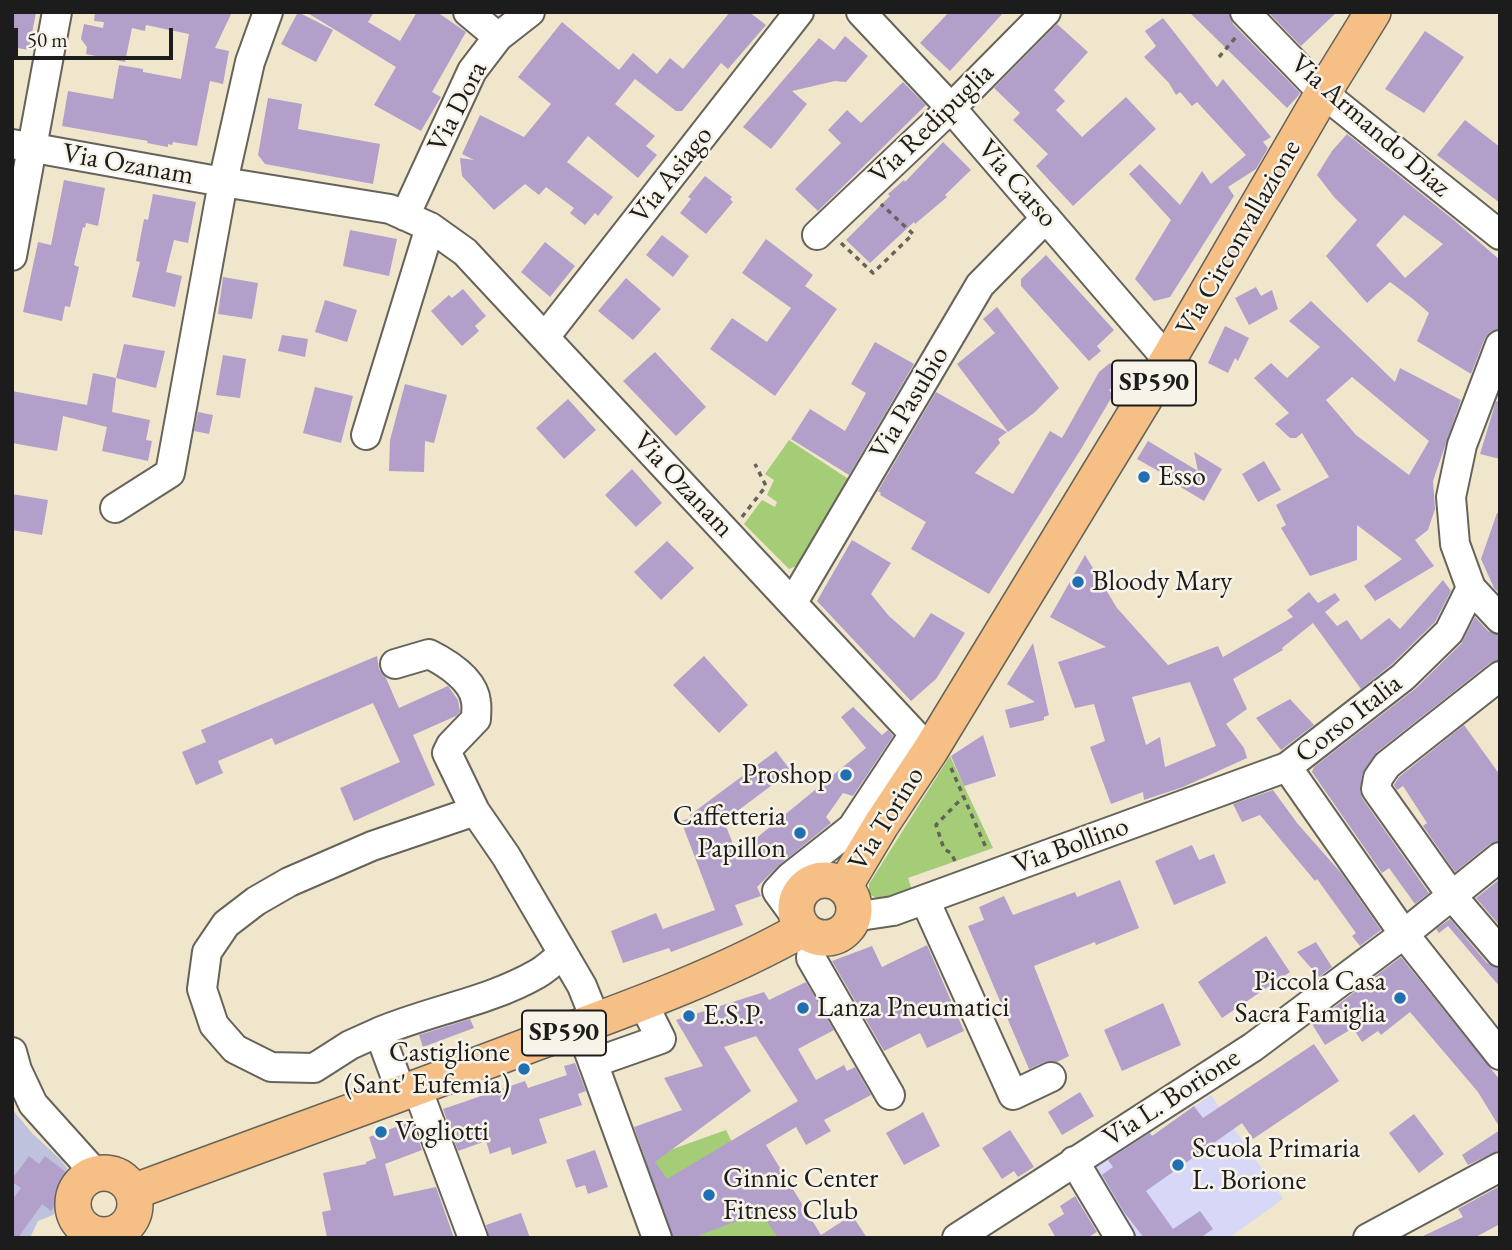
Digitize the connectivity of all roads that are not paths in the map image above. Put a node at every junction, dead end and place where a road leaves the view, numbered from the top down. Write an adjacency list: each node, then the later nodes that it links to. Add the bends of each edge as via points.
1 (57, 12): 13 (street, Via Ozanam)
2 (268, 12): 14 (street, Via Ozanam, via 250,62)
3 (468, 12): 10 (street)
4 (530, 12): 10 (street, Via Dora)
5 (799, 12): 20 (street, Via Asiago)
6 (862, 12): 12 (street, Via Carso)
7 (1046, 12): 12 (street, Via Redipuglia)
8 (1245, 12): 11 (street, Via Armando Diaz)
9 (1373, 12): 11 (main road, Via Circonvallazione / SP590)
10 (498, 37): 16 (street, Via Dora, via 472,71)
11 (1323, 93): 18 (street, Via Armando Diaz); 22 (main road, Via Circonvallazione / SP590)
12 (951, 108): 15 (street, Via Carso); 17 (street, Via Redipuglia)
13 (22, 146): 14 (street, Via Ozanam); 19 (street, Via Ozanam)
14 (223, 182): 16 (street, Via Ozanam, via 390,209); 24 (street, Via Ozanam, via 170,474)
15 (1045, 218): 22 (street, Via Carso); 26 (street, Via Pasubio, via 980,285)
16 (417, 221): 20 (street, Via Ozanam, via 465,252); 23 (street)
17 (821, 231)
18 (1500, 235)
19 (12, 256)
20 (545, 337): 26 (street, Via Ozanam)
21 (1500, 345): 25 (street, via 1462,445 1451,497 1455,544)
22 (1168, 360): 30 (main road, Via Circonvallazione / SP590)
23 (366, 435)
24 (115, 508)
25 (1471, 588): 27 (street); 31 (street, Corso Italia, via 1449,632 1403,677)
26 (793, 602): 30 (street, Via Ozanam)
27 (1500, 619)
28 (395, 664): 32 (street, via 429,654 449,664 476,699 476,719 447,753)
29 (1500, 676): 34 (street, via 1387,765 1378,778 1376,789)
30 (931, 750): 36 (main road, Via Torino / SP590, via 881,825); 37 (street, via 852,828 777,891)
31 (1287, 767): 35 (street, Via Bollino); 38 (street, Corso Italia)
32 (475, 811): 40 (street); 43 (street, via 372,846 289,882 226,924 206,952 202,989 214,1025 235,1049 271,1067 314,1068)
33 (1500, 857): 34 (street, Via L. Borione)
34 (1452, 896): 38 (street, Via L. Borione); 39 (street)
35 (925, 900): 36 (street, Via Bollino, via 893,911); 47 (street, via 1013,1095)
36 (848, 902): 37 (main road, SP590, via 850,925 837,936 829,938); 37 (main road, via 827,880 809,884 798,898)
37 (804, 927): 41 (main road, SP590, via 711,976); 49 (street, via 811,958)
38 (1404, 934): 45 (street, Corso Italia); 50 (street, Via L. Borione, via 1253,1047)
39 (1500, 952)
40 (563, 954): 42 (street, via 582,986); 43 (street, via 538,974 487,996)
41 (643, 1003): 42 (main road, SP590); 46 (street, via 661,1039)
42 (588, 1024): 46 (street); 48 (main road, SP590)
43 (379, 1032): 48 (street)
44 (12, 1052): 52 (street, via 33,1104)
45 (1500, 1055)
46 (593, 1062): 56 (street)
47 (1051, 1077)
48 (409, 1091): 53 (main road, SP590); 55 (street)
49 (890, 1096)
50 (1074, 1161): 57 (street, Via L. Borione); 58 (street)
51 (1500, 1167): 59 (street)
52 (96, 1174): 53 (main road, via 118,1177); 54 (main road, via 76,1190 73,1203 75,1215)
53 (133, 1192): 54 (main road, via 131,1220 121,1230)
54 (93, 1234)
55 (473, 1238)
56 (657, 1238)
57 (957, 1238)
58 (1120, 1238)
59 (1368, 1238)

